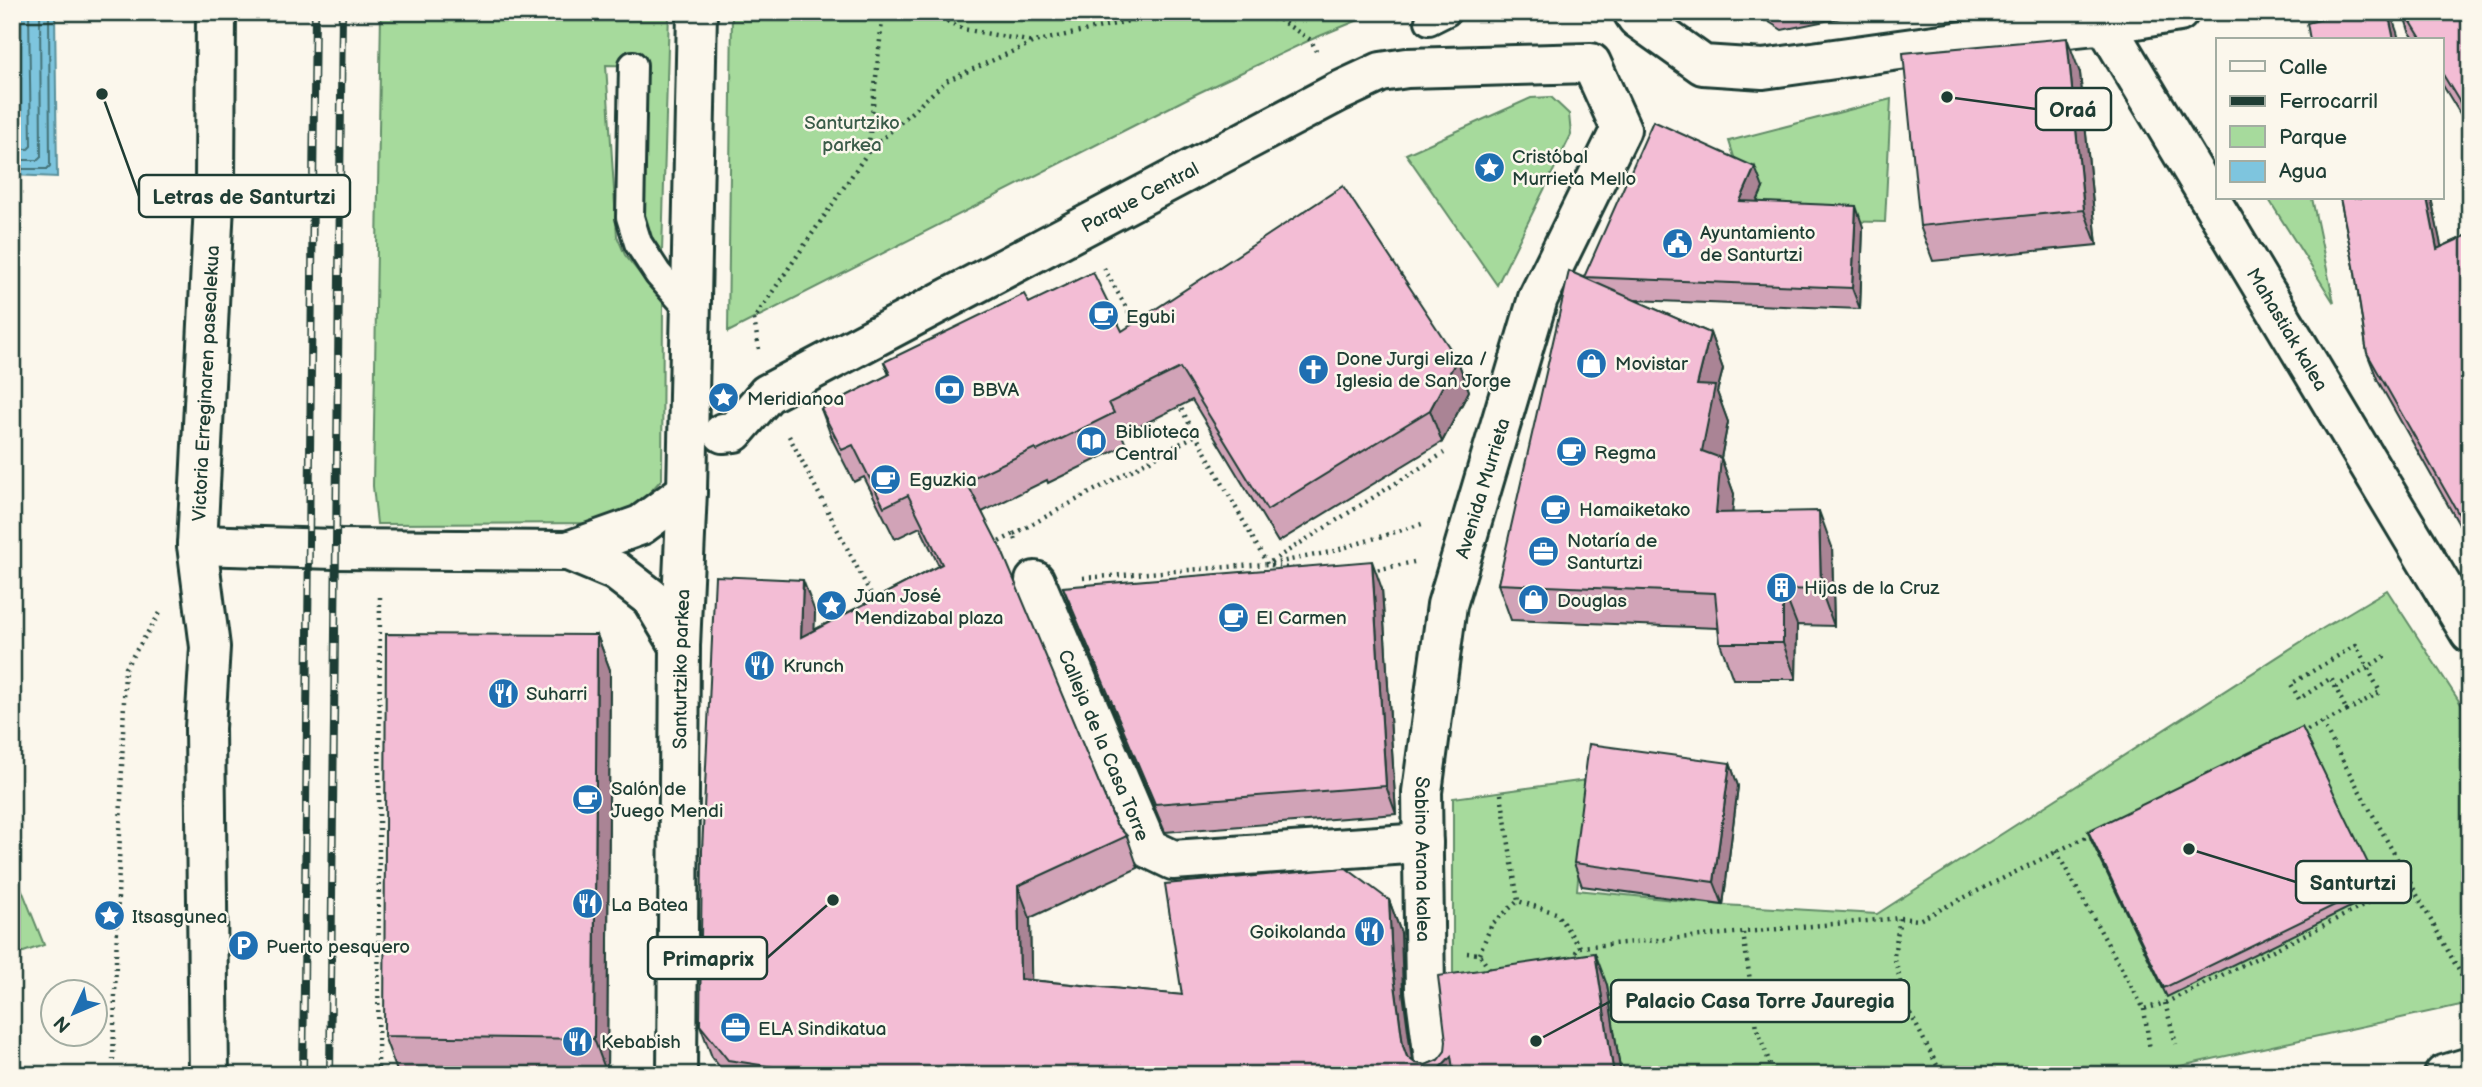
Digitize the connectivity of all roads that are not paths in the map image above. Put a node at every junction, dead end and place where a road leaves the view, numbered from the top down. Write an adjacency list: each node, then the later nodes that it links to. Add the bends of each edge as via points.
1 (216, 12): 11 (street, Victoria Erreginaren pasealekua, via 215,184)
2 (697, 12): 8 (street, Santurtziko parkea)
3 (2179, 12): 5 (street)
4 (1635, 15): 5 (street, via 1703,65 1763,69)
5 (2100, 18): 15 (street, Mahastiak kalea)
6 (1591, 63): 9 (street, Parque Central, via 1381,72 767,394 734,432); 14 (street, Avenida Murrieta, via 1621,130 1538,298)
7 (633, 65): 8 (lane, via 630,216 638,243 657,274)
8 (690, 310): 10 (street, Santurtziko parkea)
9 (723, 433)
10 (687, 491): 12 (street, via 641,526); 16 (street, Santurtziko parkea)
11 (197, 545): 12 (street); 20 (street, Victoria Erreginaren pasealekua, via 210,647 205,728)
12 (568, 551): 16 (street, via 616,571 651,598)
13 (1035, 581): 17 (street, Calleja de la Casa Torre, via 1148,848 1173,860)
14 (1447, 605): 17 (street, Sabino Arana kalea, via 1422,792)
15 (2470, 633)
16 (680, 646): 19 (street, Santurtziko parkea)
17 (1423, 843): 21 (street, Sabino Arana kalea, via 1425,990)
18 (2470, 1068): 22 (street)
19 (682, 1069)
20 (209, 1075)
21 (1436, 1075)
22 (2444, 1075)

